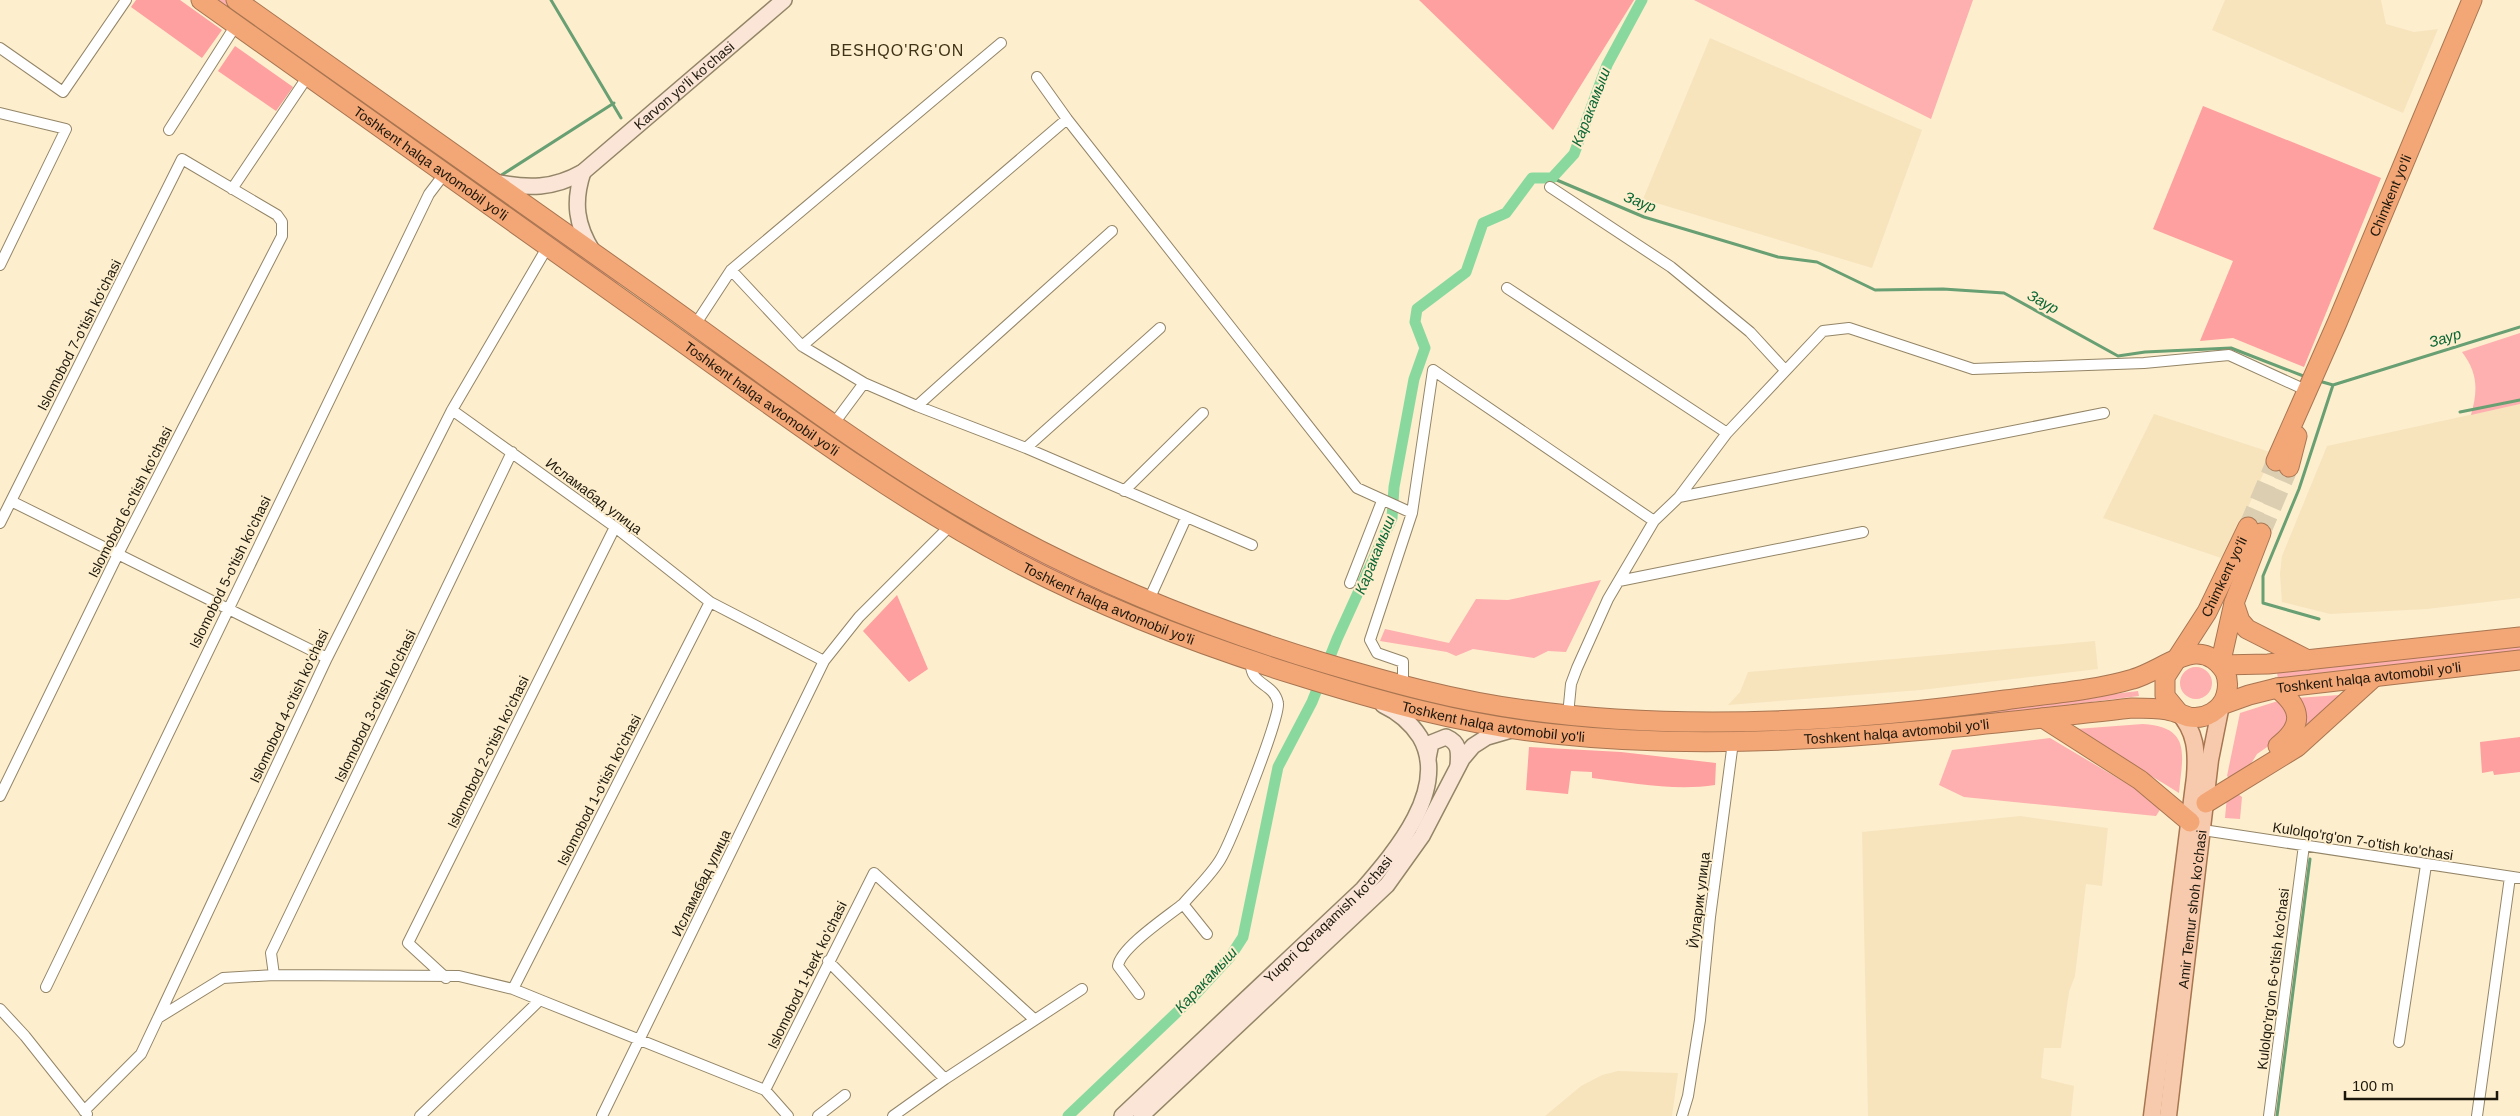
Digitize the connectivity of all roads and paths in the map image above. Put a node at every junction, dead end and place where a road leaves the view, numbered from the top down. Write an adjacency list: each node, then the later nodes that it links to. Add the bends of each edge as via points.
1 (126, 0): 8 (street, via 63,92)
2 (201, 0): 6 (highway, Toshkent halqa avtomobil yo'li)
3 (236, 0): 16 (highway, Toshkent halqa avtomobil yo'li)
4 (784, 0): 14 (main road, Karvon yo‘li ko'chasi)
5 (2472, 0): 32 (highway, Chimkent yo‘li)
6 (236, 25): 9 (highway, Toshkent halqa avtomobil yo'li); 13 (street)
7 (1001, 43): 23 (street)
8 (0, 48)
9 (308, 76): 15 (highway, Toshkent halqa avtomobil yo'li); 18 (street)
10 (1037, 77): 12 (street)
11 (0, 113): 22 (street, via 66,129)
12 (1067, 119): 29 (street); 47 (street, via 1357,488)
13 (169, 130)
14 (583, 172): 16 (main road, Karvon yo‘li ko'chasi, via 560,183 539,187); 21 (main road, via 576,194 578,222)
15 (445, 173): 20 (highway, Toshkent halqa avtomobil yo'li); 62 (street, Islomobod 5-o'tish ko'chasi, via 429,194)
16 (491, 181): 21 (highway, Toshkent halqa avtomobil yo'li)
17 (1550, 187): 30 (street, via 1671,267 1750,332)
18 (232, 189): 46 (street, Islomobod 7-o'tish ko'chasi, via 182,158); 56 (street, Islomobod 6-o'tish ko'chasi, via 271,210 282,222 282,236)
19 (1112, 231): 34 (street)
20 (548, 246): 26 (highway, Toshkent halqa avtomobil yo'li); 35 (street, Islomobod 4-o'tish ko'chasi)
21 (596, 255): 24 (highway, Toshkent halqa avtomobil yo'li)
22 (0, 265)
23 (732, 270): 27 (street); 29 (street)
24 (631, 280): 26 (highway); 27 (highway, Toshkent halqa avtomobil yo'li)
25 (1508, 288): 40 (street)
26 (620, 297): 39 (highway, Toshkent halqa avtomobil yo'li)
27 (695, 325): 33 (highway, Toshkent halqa avtomobil yo'li)
28 (1160, 328): 41 (street)
29 (802, 346): 31 (street)
30 (1784, 369): 32 (street, via 1822,331 1848,328 1973,369 2144,363 2228,355); 40 (street)
31 (864, 383): 34 (street); 38 (street)
32 (2308, 391): 43 (highway, Chimkent yo‘li)
33 (806, 404): 39 (highway); 60 (highway, Toshkent halqa avtomobil yo'li, via 920,482 980,518 1058,560)
34 (917, 406): 41 (street)
35 (452, 410): 42 (street, Исламабад улица); 66 (street, Islomobod 4-o'tish ko'chasi)
36 (2104, 413): 45 (street)
37 (1204, 414): 44 (street)
38 (838, 418)
39 (794, 421): 52 (highway, Toshkent halqa avtomobil yo'li)
40 (1727, 433): 45 (street)
41 (1026, 448): 44 (street)
42 (512, 452): 53 (street, Исламабад улица); 99 (street, Islomobod 3-o'tish ko'chasi, via 271,953)
43 (2282, 464)
44 (1124, 491): 49 (street)
45 (1679, 497): 50 (street)
46 (11, 501): 51 (street, Islomobod 7-o'tish ko'chasi); 56 (street)
47 (1382, 502): 48 (street); 58 (street)
48 (1412, 513): 50 (street, via 1432,370); 75 (street, via 1370,640 1377,653 1403,662)
49 (1186, 518): 55 (street); 60 (street)
50 (1654, 522): 57 (street)
51 (0, 523)
52 (951, 525): 69 (street, Исламабад улица, via 859,617); 70 (highway, Toshkent halqa avtomobil yo'li, via 1012,560 1096,600 1180,636)
53 (615, 527): 59 (street, Исламабад улица); 100 (street, Islomobod 2-o'tish ko'chasi, via 408,943)
54 (1863, 532): 57 (street)
55 (1252, 545)
56 (118, 554): 62 (street); 90 (street, Islomobod 6-o'tish ko'chasi)
57 (1619, 581): 81 (street, via 1570,684)
58 (1350, 583)
59 (710, 602): 69 (street, Исламабад улица); 102 (street, Islomobod 1-o'tish ko'chasi)
60 (1148, 602): 75 (highway, Toshkent halqa avtomobil yo'li, via 1216,628)
61 (2234, 603): 63 (highway, Chimkent yo‘li, via 2254,530); 64 (highway, Chimkent yo‘li); 67 (highway, via 2240,621 2247,629)
62 (227, 608): 66 (street); 101 (street, Islomobod 5-o'tish ko'chasi)
63 (2199, 625): 71 (highway, Chimkent yo‘li); 76 (highway, Chimkent yo‘li, via 2152,660)
64 (2226, 629): 72 (highway, Chimkent yo‘li, via 2230,644 2236,650); 73 (highway, Chimkent yo‘li)
65 (2520, 637): 67 (highway, Toshkent halqa avtomobil yo'li)
66 (327, 658): 107 (street, Islomobod 4-o'tish ko'chasi)
67 (2308, 660): 72 (highway, Toshkent halqa avtomobil yo'li)
68 (2520, 660): 74 (highway, Toshkent halqa avtomobil yo'li)
69 (824, 661): 109 (street, Исламабад улица)
70 (1251, 661): 78 (highway, Toshkent halqa avtomobil yo'li); 96 (street, via 1254,678 1274,694 1278,708 1250,794 1220,860)
71 (2175, 661): 73 (highway, Toshkent halqa avtomobil yo'li, via 2194,653 2204,654); 76 (highway, Toshkent halqa avtomobil yo'li, via 2137,678); 80 (highway, via 2169,668 2164,687 2170,705)
72 (2268, 664): 73 (highway, Toshkent halqa avtomobil yo'li)
73 (2220, 665): 79 (highway, via 2228,680 2226,698)
74 (2373, 678): 77 (highway, Toshkent halqa avtomobil yo'li); 89 (highway, via 2297,746)
75 (1403, 686): 81 (highway, Toshkent halqa avtomobil yo'li, via 1485,704)
76 (2097, 687): 83 (highway, Toshkent halqa avtomobil yo'li, via 1979,704 1834,717 1736,721)
77 (2277, 688): 79 (highway, Toshkent halqa avtomobil yo'li); 89 (highway, via 2294,706 2297,724 2285,741 2256,762)
78 (1368, 698): 84 (highway, Toshkent halqa avtomobil yo'li, via 1441,716); 87 (main road, Yuqori Qoraqamish ko'chasi, via 1388,707 1408,722 1422,742)
79 (2221, 705): 80 (highway, Toshkent halqa avtomobil yo'li, via 2215,712 2198,718); 91 (main road, Amir Temur shoh ko'chasi, via 2212,746)
80 (2178, 712): 82 (highway, Toshkent halqa avtomobil yo'li, via 2132,708); 92 (main road, Amir Temur shoh ko'chasi, via 2190,728 2196,745)
81 (1568, 715): 83 (highway, Toshkent halqa avtomobil yo'li)
82 (2043, 718): 86 (highway, Toshkent halqa avtomobil yo'li, via 1846,737); 92 (highway, via 2140,780)
83 (1642, 719): 85 (highway)
84 (1515, 729): 85 (highway, Toshkent halqa avtomobil yo'li); 88 (main road, Yuqori Qoraqamish ko'chasi, via 1496,733 1479,742)
85 (1641, 740): 86 (highway, Toshkent halqa avtomobil yo'li)
86 (1734, 742): 122 (street, Йуларик улица, via 1710,917 1700,1020)
87 (1428, 758): 88 (main road, via 1432,743 1446,737 1458,746); 120 (main road, Yuqori Qoraqamish ko'chasi, via 1428,782 1418,809 1380,870)
88 (1458, 766): 121 (main road, Yuqori Qoraqamish ko'chasi, via 1422,836 1387,885)
89 (2256, 773): 91 (highway)
90 (0, 796)
91 (2206, 803): 92 (main road, Amir Temur shoh ko'chasi)
92 (2197, 826): 93 (street, Kulolqo'rg'on 7-o'tish ko'chasi); 123 (main road, Amir Temur shoh ko'chasi); 124 (main road, Amir Temur shoh ko'chasi)
93 (2304, 845): 94 (street, Kulolqo'rg'on 7-o'tish ko'chasi); 125 (street, Kulolqo'rg'on 6-o'tish ko'chasi)
94 (2426, 864): 95 (street, Kulolqo'rg'on 7-o'tish ko'chasi); 110 (street)
95 (2515, 878): 126 (street)
96 (1183, 904): 97 (street); 104 (street, via 1135,942 1119,960 1118,966)
97 (1207, 934)
98 (828, 961): 108 (street, Islomobod 1-berk ko'chasi, via 874,872); 111 (street); 112 (street, Islomobod 1-berk ko'chasi)
99 (274, 975): 100 (street); 107 (street, via 223,978)
100 (446, 978): 102 (street, via 459,976)
101 (46, 987)
102 (513, 989): 105 (street)
103 (1082, 989): 108 (street)
104 (1139, 994)
105 (540, 1000): 109 (street); 115 (street)
106 (0, 1009): 114 (street)
107 (158, 1018): 114 (street, Islomobod 4-o'tish ko'chasi, via 141,1054)
108 (1036, 1020): 111 (street)
109 (640, 1040): 112 (street); 116 (street, Исламабад улица)
110 (2399, 1042)
111 (945, 1079): 119 (street)
112 (765, 1090): 117 (street)
113 (845, 1095): 118 (street)
114 (86, 1114)
115 (420, 1116)
116 (602, 1116)
117 (788, 1116)
118 (818, 1116)
119 (893, 1116)
120 (1122, 1116)
121 (1141, 1116)
122 (1682, 1116)
123 (2152, 1116)
124 (2168, 1116)
125 (2270, 1116)
126 (2478, 1116)

